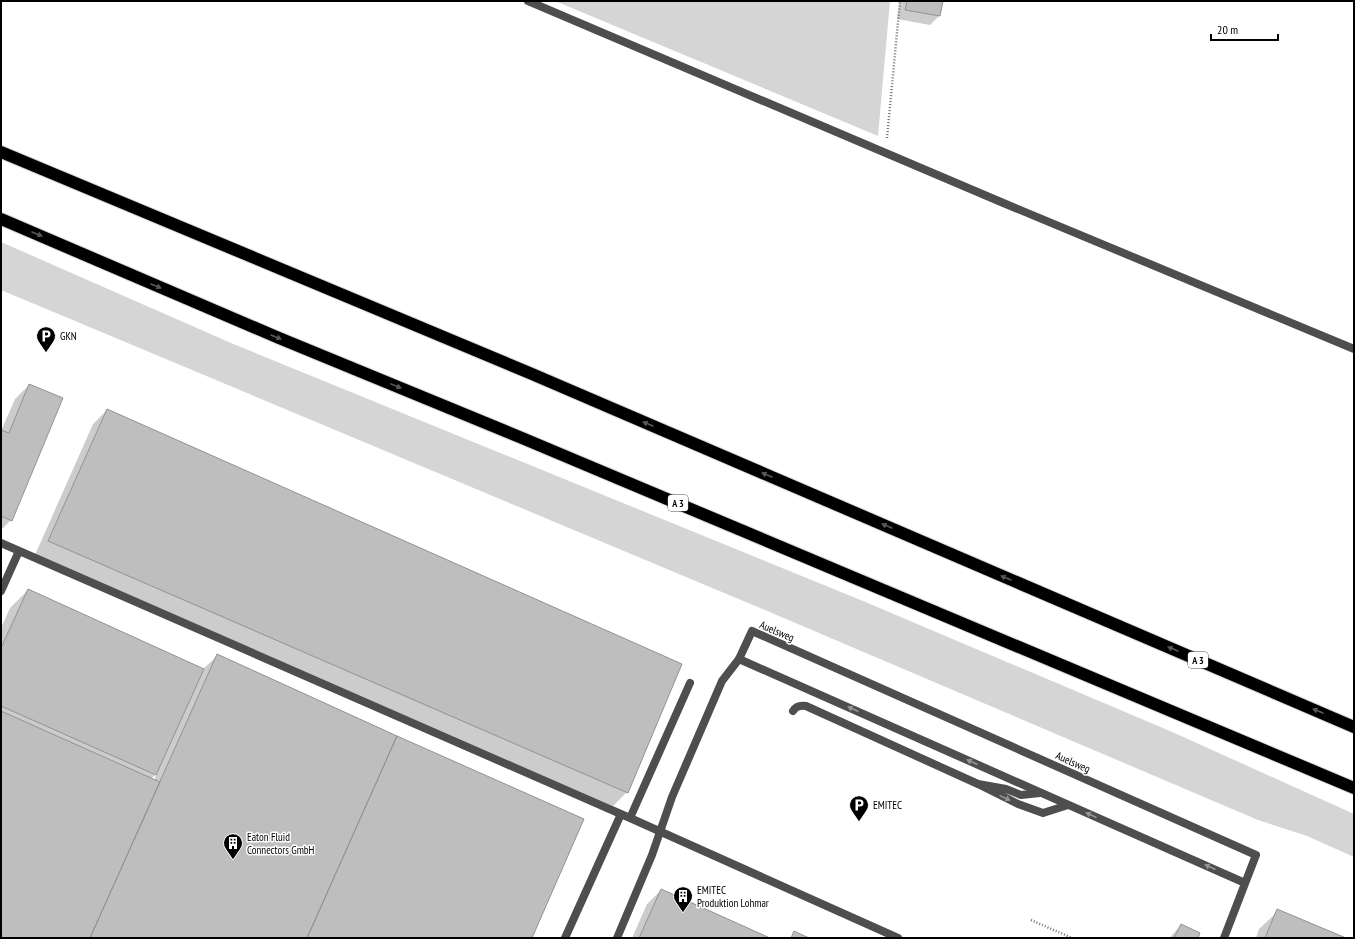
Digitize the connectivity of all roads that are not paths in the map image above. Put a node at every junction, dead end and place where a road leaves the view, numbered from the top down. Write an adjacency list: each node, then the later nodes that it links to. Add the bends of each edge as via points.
1 (528, 1): 4 (street)
2 (1, 152): 11 (highway, A 3, one-way to 2, via 532,374)
3 (1, 219): 13 (highway, A 3, one-way to 13)
4 (1354, 349)
5 (1, 543): 6 (street)
6 (19, 551): 7 (street); 16 (street)
7 (1, 591)
8 (739, 659): 14 (street, one-way to 8); 18 (street, via 722,681 672,797); 19 (street, Auelsweg, via 752,631 1256,855)
9 (690, 683): 17 (street)
10 (793, 711): 12 (street, via 797,707 806,706)
11 (1354, 727)
12 (978, 784): 14 (street, via 1006,789 1021,795); 15 (street, one-way to 15, via 1043,813)
13 (1354, 788)
14 (1040, 793): 15 (street)
15 (1068, 805): 19 (street, one-way to 15)
16 (621, 814): 17 (street); 20 (street)
17 (630, 818): 18 (street)
18 (660, 832): 21 (street); 22 (street)
19 (1245, 883): 23 (street, Auelsweg)
20 (565, 938)
21 (617, 938)
22 (898, 938)
23 (1224, 938)

